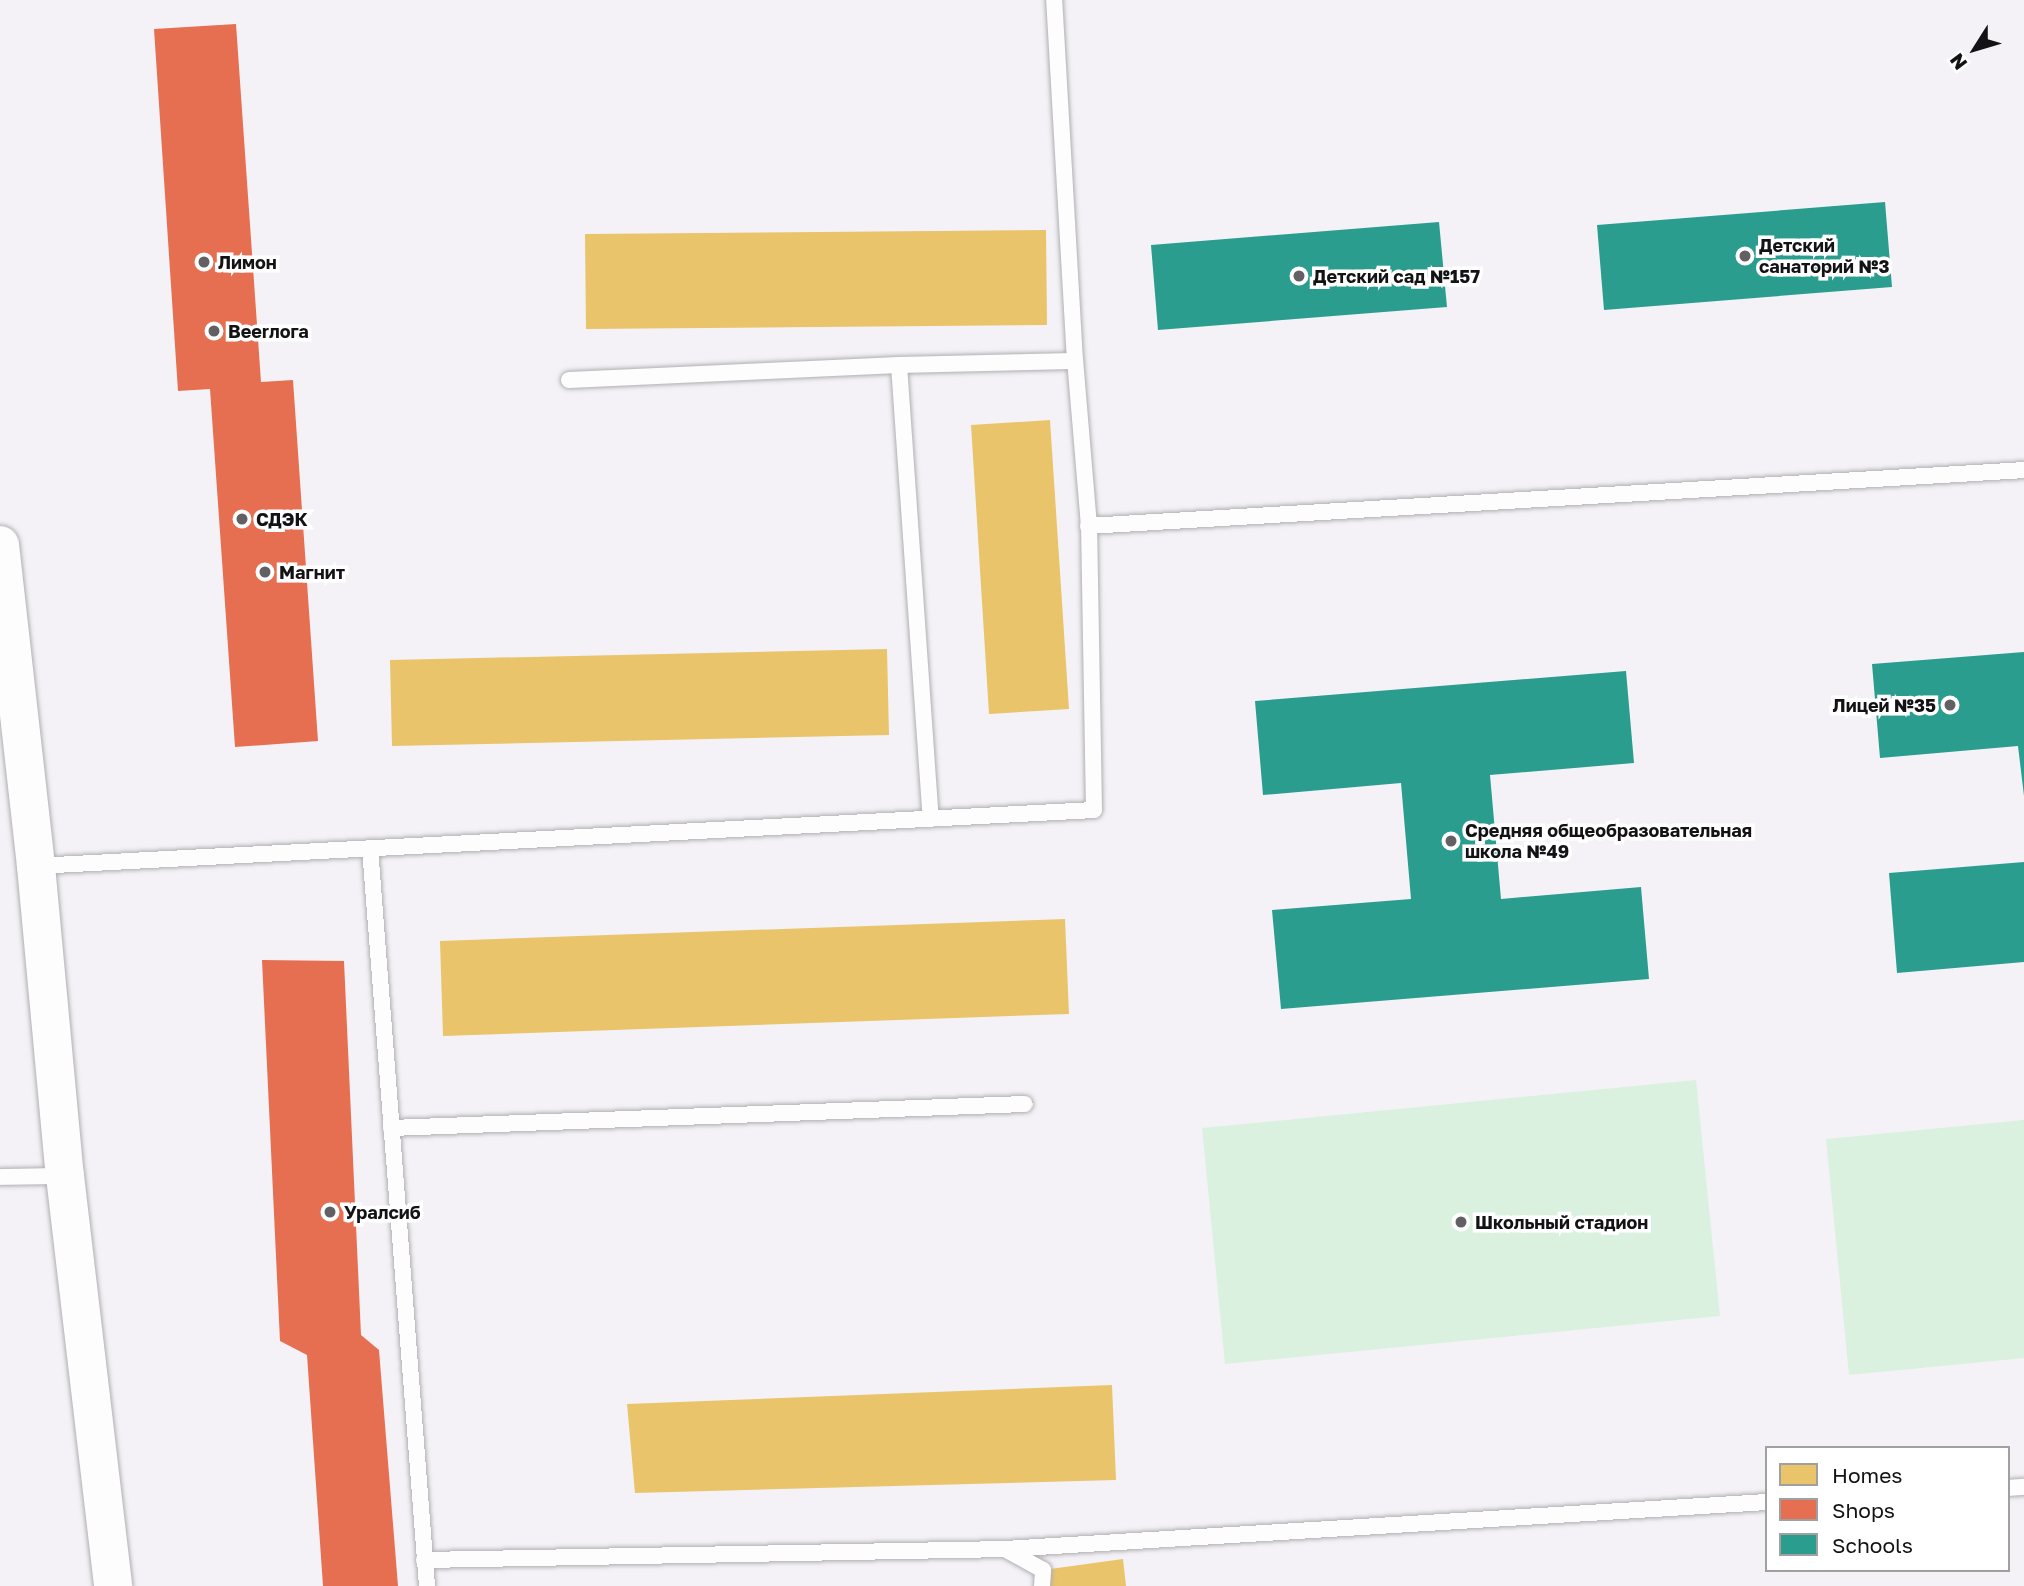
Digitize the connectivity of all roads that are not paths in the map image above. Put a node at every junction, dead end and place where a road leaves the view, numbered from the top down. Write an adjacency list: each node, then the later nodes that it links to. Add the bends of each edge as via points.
1 (1054, 0): 2 (lane)
2 (1075, 361): 3 (lane); 6 (lane)
3 (899, 365): 4 (lane); 8 (lane)
4 (569, 380)
5 (2024, 470): 6 (lane)
6 (1088, 526): 8 (lane, via 1094,810)
7 (0, 545): 10 (street)
8 (931, 818): 9 (lane)
9 (370, 848): 10 (lane); 12 (lane)
10 (36, 866): 13 (street)
11 (1025, 1104): 12 (lane)
12 (391, 1128): 17 (lane)
13 (65, 1176): 14 (lane); 18 (street)
14 (0, 1177)
15 (1765, 1502): 16 (lane)
16 (1005, 1549): 17 (lane); 20 (lane, via 1043,1570)
17 (424, 1560): 19 (lane)
18 (113, 1586)
19 (427, 1586)
20 (1042, 1586)

